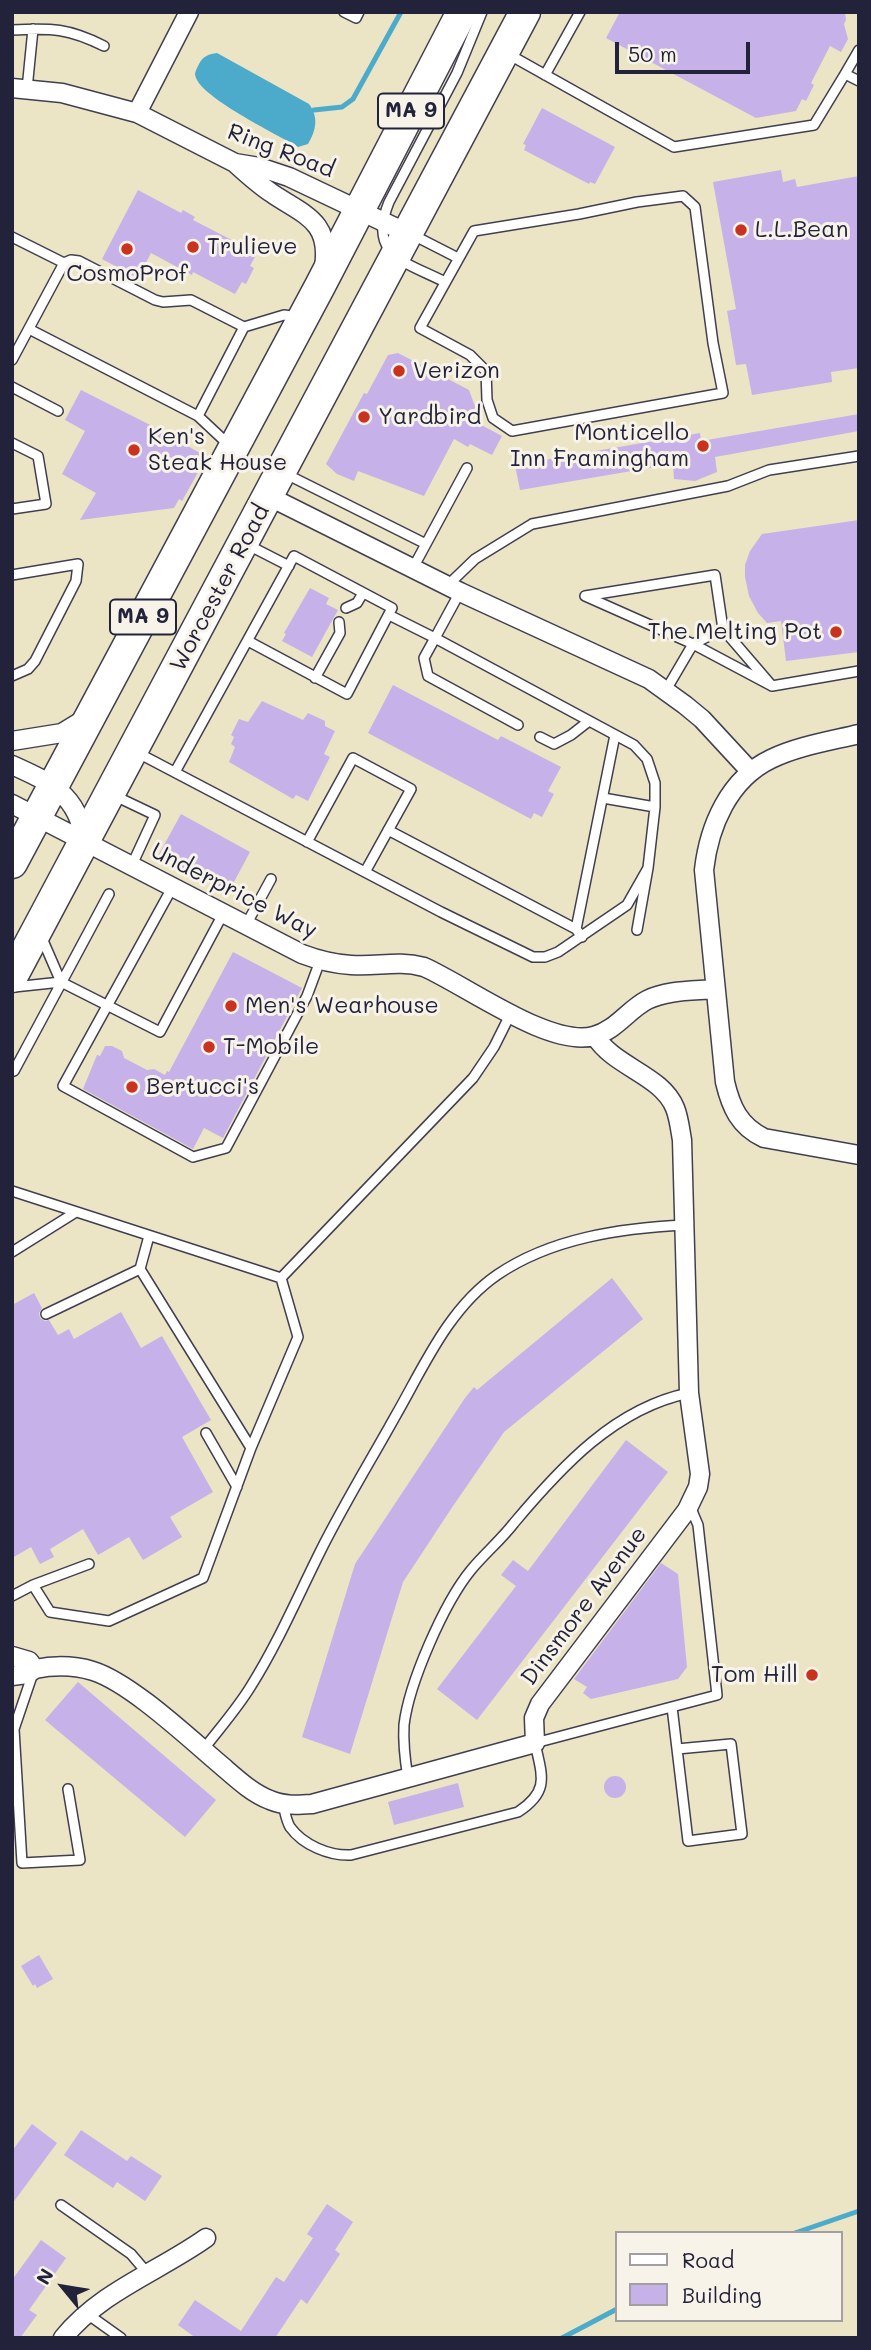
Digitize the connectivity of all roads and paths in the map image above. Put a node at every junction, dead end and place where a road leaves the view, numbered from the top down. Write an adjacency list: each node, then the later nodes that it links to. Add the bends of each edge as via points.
1 (189, 12): 18 (street)
2 (344, 12): 3 (lane, via 356,18)
3 (359, 12)
4 (462, 12): 20 (highway, Worcester Road / MA 9)
5 (481, 12): 20 (lane, via 462,63 389,202)
6 (516, 12): 13 (highway)
7 (525, 12): 13 (highway, Worcester Road / MA 9)
8 (580, 12): 15 (lane)
9 (33, 29): 10 (lane); 11 (lane, via 66,30); 17 (lane)
10 (12, 30)
11 (104, 46)
12 (859, 50): 14 (lane)
13 (504, 52): 15 (lane); 20 (highway, Worcester Road / MA 9)
14 (845, 74): 15 (lane, via 814,125 674,147); 16 (lane)
15 (545, 75)
16 (859, 81)
17 (20, 88): 18 (street, Ring Road, via 86,98)
18 (137, 113): 19 (street, Ring Road)
19 (235, 163): 20 (street, Ring Road, via 280,173); 25 (street, via 314,222 325,248)
20 (386, 230): 22 (lane); 24 (lane); 25 (highway, Worcester Road / MA 9); 37 (highway, Worcester Road / MA 9)
21 (12, 237): 23 (lane)
22 (458, 258): 24 (lane); 24 (lane, via 474,231 683,196 695,207 723,393 512,432 493,418 486,371 470,355 420,328)
23 (64, 263): 27 (lane, via 79,261 159,301 196,302); 28 (lane)
24 (445, 282)
25 (320, 286): 26 (highway, Worcester Road / MA 9)
26 (302, 318): 27 (lane, via 284,315); 34 (highway, Worcester Road / MA 9)
27 (244, 327): 32 (lane)
28 (29, 329): 29 (lane); 32 (lane)
29 (12, 360)
30 (12, 387): 31 (lane)
31 (58, 411)
32 (198, 416): 34 (lane)
33 (12, 443): 38 (lane, via 38,456 47,504)
34 (233, 448): 58 (highway, Worcester Road / MA 9)
35 (859, 456): 44 (lane, via 769,470 728,486 532,524 475,559)
36 (467, 468): 40 (lane)
37 (275, 484): 39 (highway, Worcester Road / MA 9); 40 (lane); 42 (street)
38 (12, 509)
39 (244, 543): 41 (lane); 65 (highway, Worcester Road / MA 9)
40 (426, 544): 42 (lane)
41 (289, 566): 45 (lane, via 294,556); 51 (lane)
42 (413, 568): 44 (street)
43 (12, 575): 54 (lane, via 78,564 76,581 35,661)
44 (454, 588): 50 (lane); 57 (street)
45 (363, 593): 46 (lane, via 357,608); 47 (lane, via 392,608)
46 (346, 608)
47 (389, 615): 50 (lane); 55 (lane, via 347,694)
48 (339, 622): 55 (lane, via 344,630)
49 (723, 629): 52 (lane); 52 (lane, via 716,575 585,596); 56 (lane)
50 (435, 638): 59 (lane); 60 (lane, via 424,658 428,676)
51 (247, 641): 55 (lane); 67 (lane)
52 (693, 644): 56 (lane); 57 (lane)
53 (859, 671): 56 (lane)
54 (12, 676)
55 (315, 678)
56 (772, 686)
57 (666, 690): 68 (street, via 718,734)
58 (94, 709): 64 (street, via 62,733); 69 (highway, Worcester Road / MA 9)
59 (589, 721): 62 (lane); 63 (lane, via 554,744)
60 (518, 725)
61 (859, 734): 68 (street, via 785,753)
62 (615, 735): 71 (lane); 72 (lane, via 647,759 655,783)
63 (540, 737)
64 (12, 741)
65 (133, 751): 67 (lane); 70 (highway, Worcester Road / MA 9)
66 (12, 765): 69 (street)
67 (175, 772): 76 (lane)
68 (751, 772): 93 (street, via 720,813 707,850 705,888)
69 (53, 786): 73 (highway, Worcester Road / MA 9); 75 (street, via 76,810)
70 (110, 794): 75 (highway, Worcester Road / MA 9); 78 (lane, via 155,816)
71 (603, 798): 72 (lane); 88 (lane)
72 (655, 807): 79 (lane)
73 (24, 811): 75 (street, Underprice Way); 77 (highway, Worcester Road / MA 9)
74 (388, 830): 76 (lane, via 411,789 353,758); 80 (lane); 88 (lane)
75 (84, 842): 78 (street, Underprice Way); 86 (highway, Worcester Road / MA 9)
76 (307, 842): 80 (lane)
77 (12, 863)
78 (131, 867): 82 (street, Underprice Way)
79 (648, 868): 87 (lane); 88 (lane, via 627,905)
80 (365, 872): 88 (lane, via 533,957 558,952)
81 (271, 879): 85 (lane)
82 (172, 888): 84 (street, Underprice Way); 94 (lane)
83 (109, 894): 91 (lane)
84 (223, 914): 85 (street, Underprice Way); 94 (lane, via 160,1032)
85 (246, 925): 89 (street, Underprice Way)
86 (38, 929): 90 (highway, Worcester Road / MA 9); 91 (lane)
87 (637, 930)
88 (579, 933)
89 (320, 961): 94 (lane, via 307,996 226,1148 193,1157 63,1086); 95 (street, Underprice Way, via 352,965 401,962 424,967)
90 (12, 978)
91 (61, 982): 92 (lane); 94 (lane); 97 (lane)
92 (12, 987)
93 (715, 989): 96 (street, via 645,1001); 98 (street, via 725,1082 741,1122 764,1138)
94 (107, 1005)
95 (511, 1013): 96 (street, Underprice Way, via 554,1034); 105 (lane, via 473,1078)
96 (595, 1036): 101 (street, Dinsmore Avenue, via 601,1046 667,1094 674,1106 682,1140)
97 (14, 1072)
98 (859, 1155)
99 (12, 1191): 100 (lane)
100 (76, 1212): 102 (lane); 103 (lane)
101 (685, 1225): 107 (street, Dinsmore Avenue); 121 (lane, via 604,1234 554,1247 514,1264 476,1293 438,1341 250,1688)
102 (149, 1236): 104 (lane); 105 (lane)
103 (12, 1252)
104 (140, 1269): 106 (lane); 109 (lane)
105 (281, 1278): 109 (lane, via 298,1337)
106 (46, 1314)
107 (690, 1393): 111 (street, Dinsmore Avenue, via 700,1474); 122 (lane, via 629,1415 588,1446 471,1570 438,1625 407,1710)
108 (206, 1433): 110 (lane)
109 (251, 1448): 110 (lane)
110 (237, 1487): 113 (lane, via 203,1578 109,1621 50,1612)
111 (690, 1505): 118 (lane, via 698,1525 717,1695); 119 (street, Dinsmore Avenue, via 548,1692 534,1718)
112 (89, 1564): 113 (lane)
113 (33, 1585): 114 (lane)
114 (12, 1596)
115 (12, 1656): 116 (street, via 29,1661)
116 (35, 1669): 117 (street); 121 (street, via 62,1665 96,1672 128,1690); 123 (lane, via 14,1729 22,1863 80,1860)
117 (12, 1676)
118 (672, 1707): 119 (lane); 120 (lane)
119 (535, 1743): 122 (street); 124 (lane, via 541,1787 537,1797 518,1812 351,1855 317,1848 298,1835)
120 (677, 1749): 120 (lane, via 688,1842 742,1834 731,1744)
121 (203, 1750): 124 (street, via 257,1794)
122 (408, 1777): 124 (street, via 312,1804)
123 (68, 1789)
124 (283, 1804)
125 (61, 2205): 127 (lane, via 131,2253)
126 (206, 2238): 127 (street)
127 (149, 2274): 128 (street)
128 (86, 2313): 129 (street); 130 (lane)
129 (63, 2338)
130 (121, 2338)

